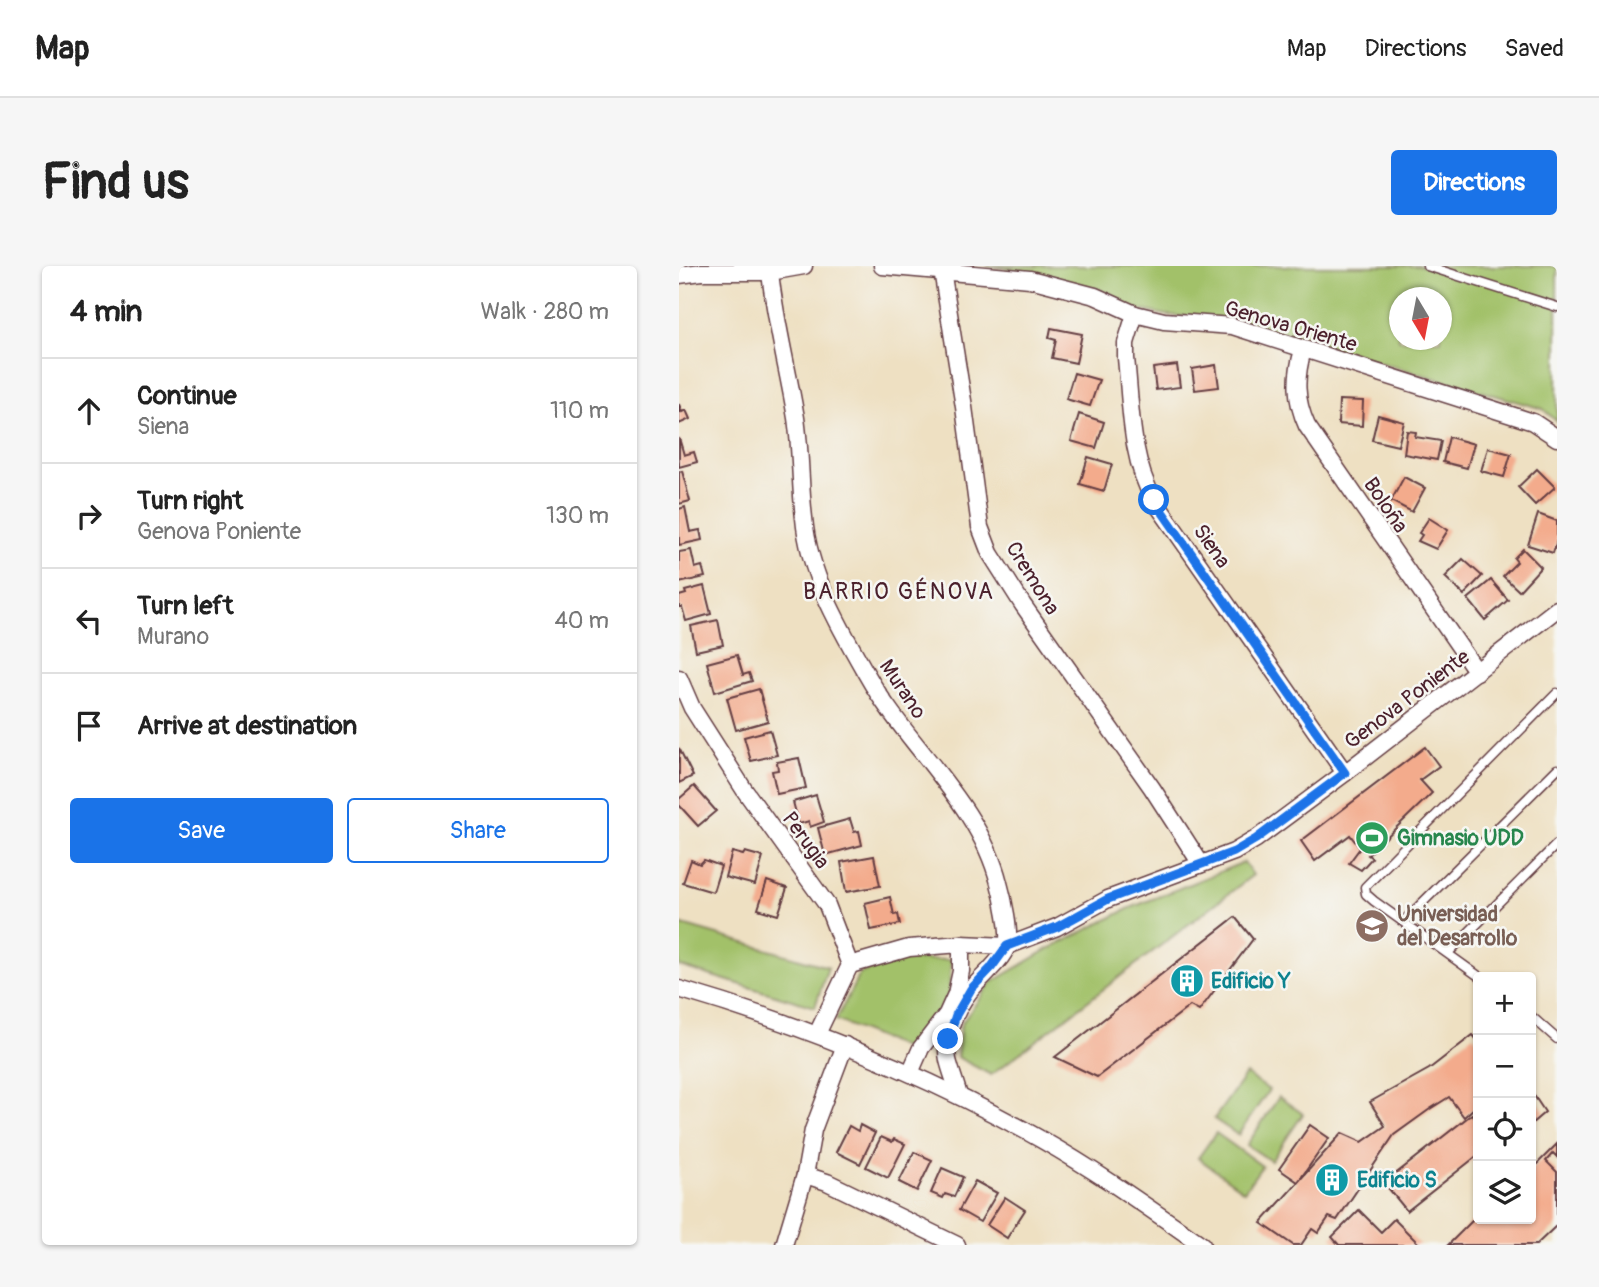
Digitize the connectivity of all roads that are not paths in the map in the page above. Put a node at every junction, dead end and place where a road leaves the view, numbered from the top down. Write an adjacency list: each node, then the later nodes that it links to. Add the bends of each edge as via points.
1 (804, 266): 5 (street)
2 (882, 266): 4 (street, Genova Oriente)
3 (1427, 266): 7 (lane)
4 (942, 270): 8 (street, Genova Oriente, via 1030,279 1095,296); 18 (street, Cremona, via 980,527 1023,605)
5 (770, 272): 6 (street); 21 (street, Murano, via 801,453 804,520 824,595 869,678 977,827 999,881)
6 (679, 275)
7 (1557, 307)
8 (1135, 314): 9 (street, Genova Oriente, via 1232,326); 16 (street, Siena, via 1125,343 1137,456 1145,485)
9 (1303, 350): 10 (street, Genova Oriente, via 1533,422); 12 (street, Boloña, via 1297,388 1307,426)
10 (1557, 438)
11 (1557, 609): 12 (street, Genova Poniente)
12 (1477, 672): 16 (street, Genova Poniente)
13 (679, 678): 23 (street, Perugia, via 692,708 745,792 827,905)
14 (1557, 693): 19 (lane, via 1365,887 1366,894)
15 (1557, 769): 19 (lane)
16 (1345, 773): 18 (street, Genova Poniente, via 1256,839)
17 (1557, 844): 22 (lane)
18 (1201, 864): 21 (street, Genova Poniente, via 1108,899 1057,927)
19 (1404, 921): 22 (lane)
20 (961, 944): 21 (street, Genova Poniente); 23 (street, Genova Poniente, via 909,948); 30 (street, via 956,993)
21 (1007, 946): 31 (street, via 971,989 948,1039 948,1058)
22 (1448, 954): 24 (lane)
23 (850, 965): 27 (street)
24 (1473, 972)
25 (679, 989): 27 (street)
26 (1536, 1020): 28 (lane)
27 (817, 1034): 29 (street)
28 (1557, 1039)
29 (845, 1045): 30 (street); 32 (street, via 813,1130)
30 (910, 1073): 31 (street)
31 (959, 1096): 35 (street, via 1044,1141)
32 (805, 1175): 33 (street); 34 (street)
33 (784, 1245)
34 (957, 1245)
35 (1202, 1245)

